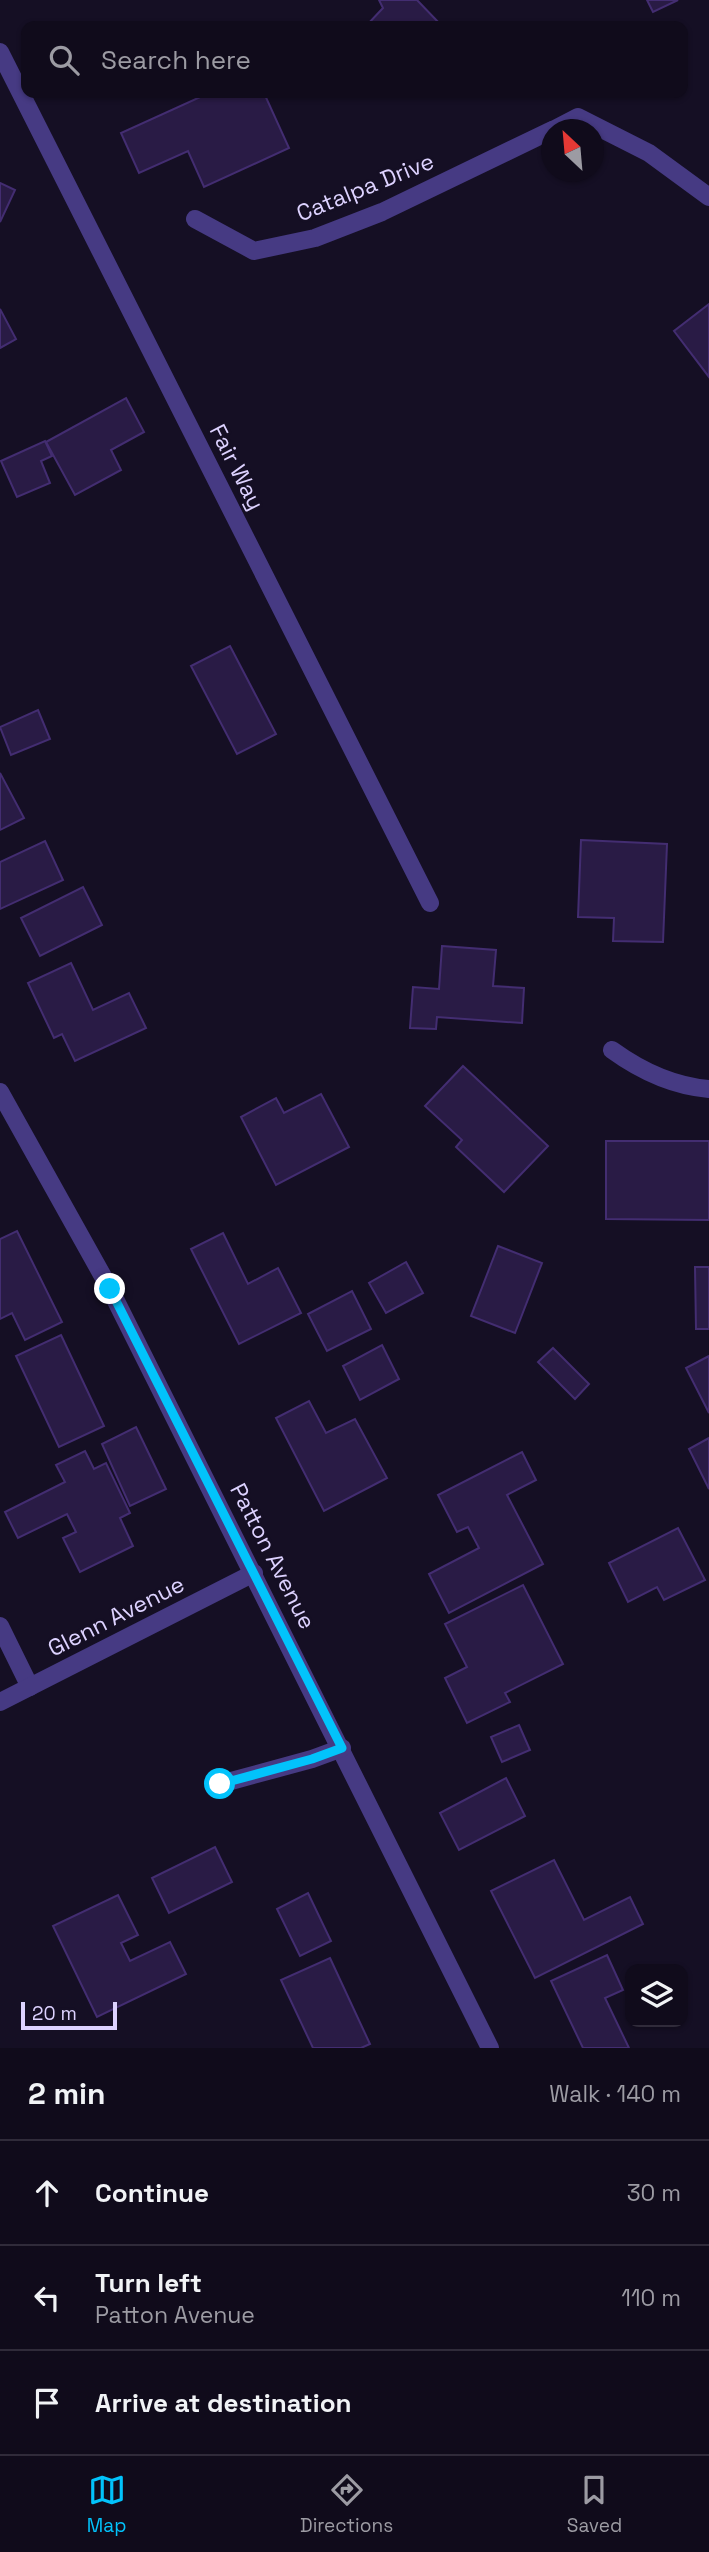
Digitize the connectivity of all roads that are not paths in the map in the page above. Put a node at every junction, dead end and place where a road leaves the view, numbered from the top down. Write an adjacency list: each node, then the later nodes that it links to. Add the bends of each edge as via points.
1 (0, 52): 2 (street, Fair Way)
2 (21, 94)
3 (23, 98): 8 (street, Fair Way)
4 (604, 130): 6 (street, Catalpa Drive, via 649,153)
5 (541, 135): 7 (street, Catalpa Drive, via 382,212 315,238 254,251)
6 (709, 197)
7 (195, 219)
8 (430, 903)
9 (612, 1050): 10 (street, via 653,1074)
10 (709, 1089)
11 (0, 1091): 12 (street, Patton Avenue, via 110,1289)
12 (254, 1573): 14 (street, Glenn Avenue); 16 (street, Patton Avenue)
13 (0, 1626): 14 (street)
14 (30, 1687): 15 (street, Glenn Avenue)
15 (0, 1702)
16 (342, 1748): 17 (street); 18 (street, Patton Avenue)
17 (220, 1784)
18 (490, 2048)

